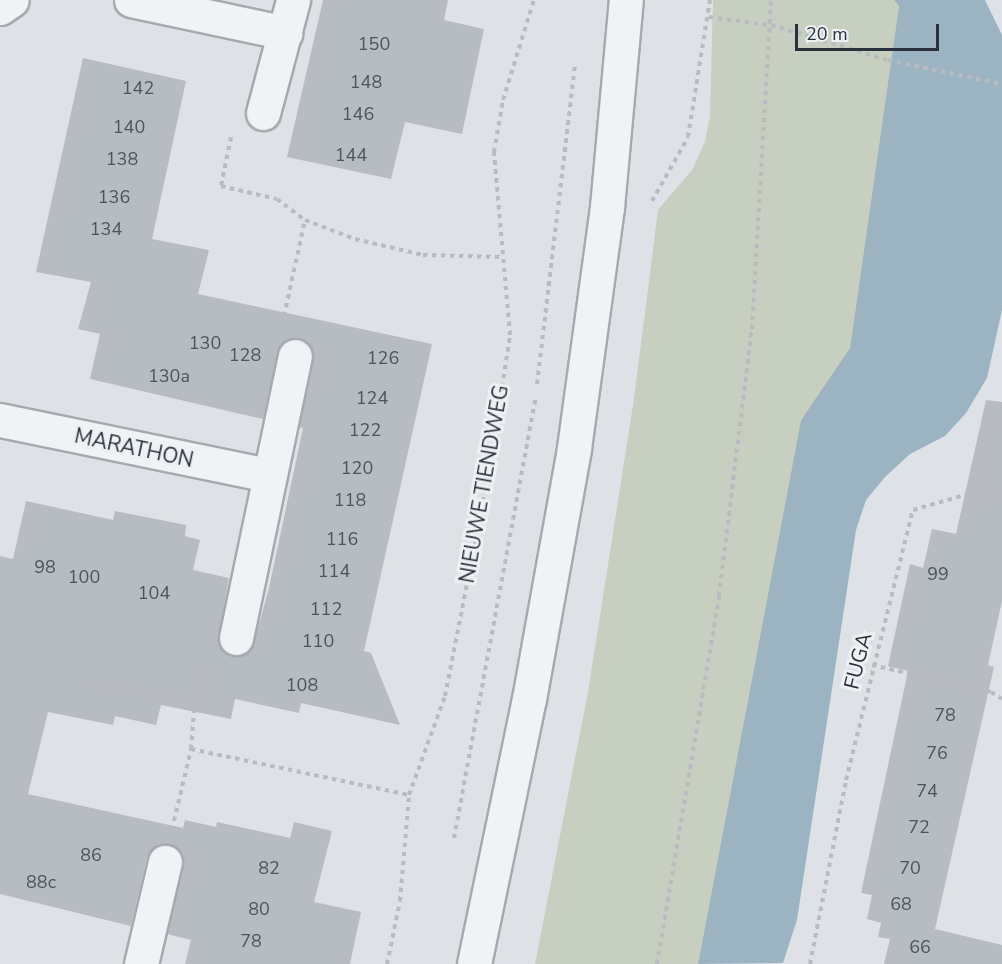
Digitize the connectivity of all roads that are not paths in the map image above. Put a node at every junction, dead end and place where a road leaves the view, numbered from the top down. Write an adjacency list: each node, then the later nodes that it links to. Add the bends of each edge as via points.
1 (12, 0): 5 (street)
2 (132, 0): 6 (street)
3 (293, 0): 6 (street)
4 (626, 0): 14 (street, via 607,207 574,448 529,699)
5 (0, 8)
6 (286, 33): 7 (street)
7 (263, 113)
8 (295, 356): 10 (street)
9 (0, 420): 10 (street, MARATHON)
10 (268, 475): 11 (street)
11 (236, 638)
12 (165, 862): 13 (street)
13 (141, 964)
14 (474, 964)

